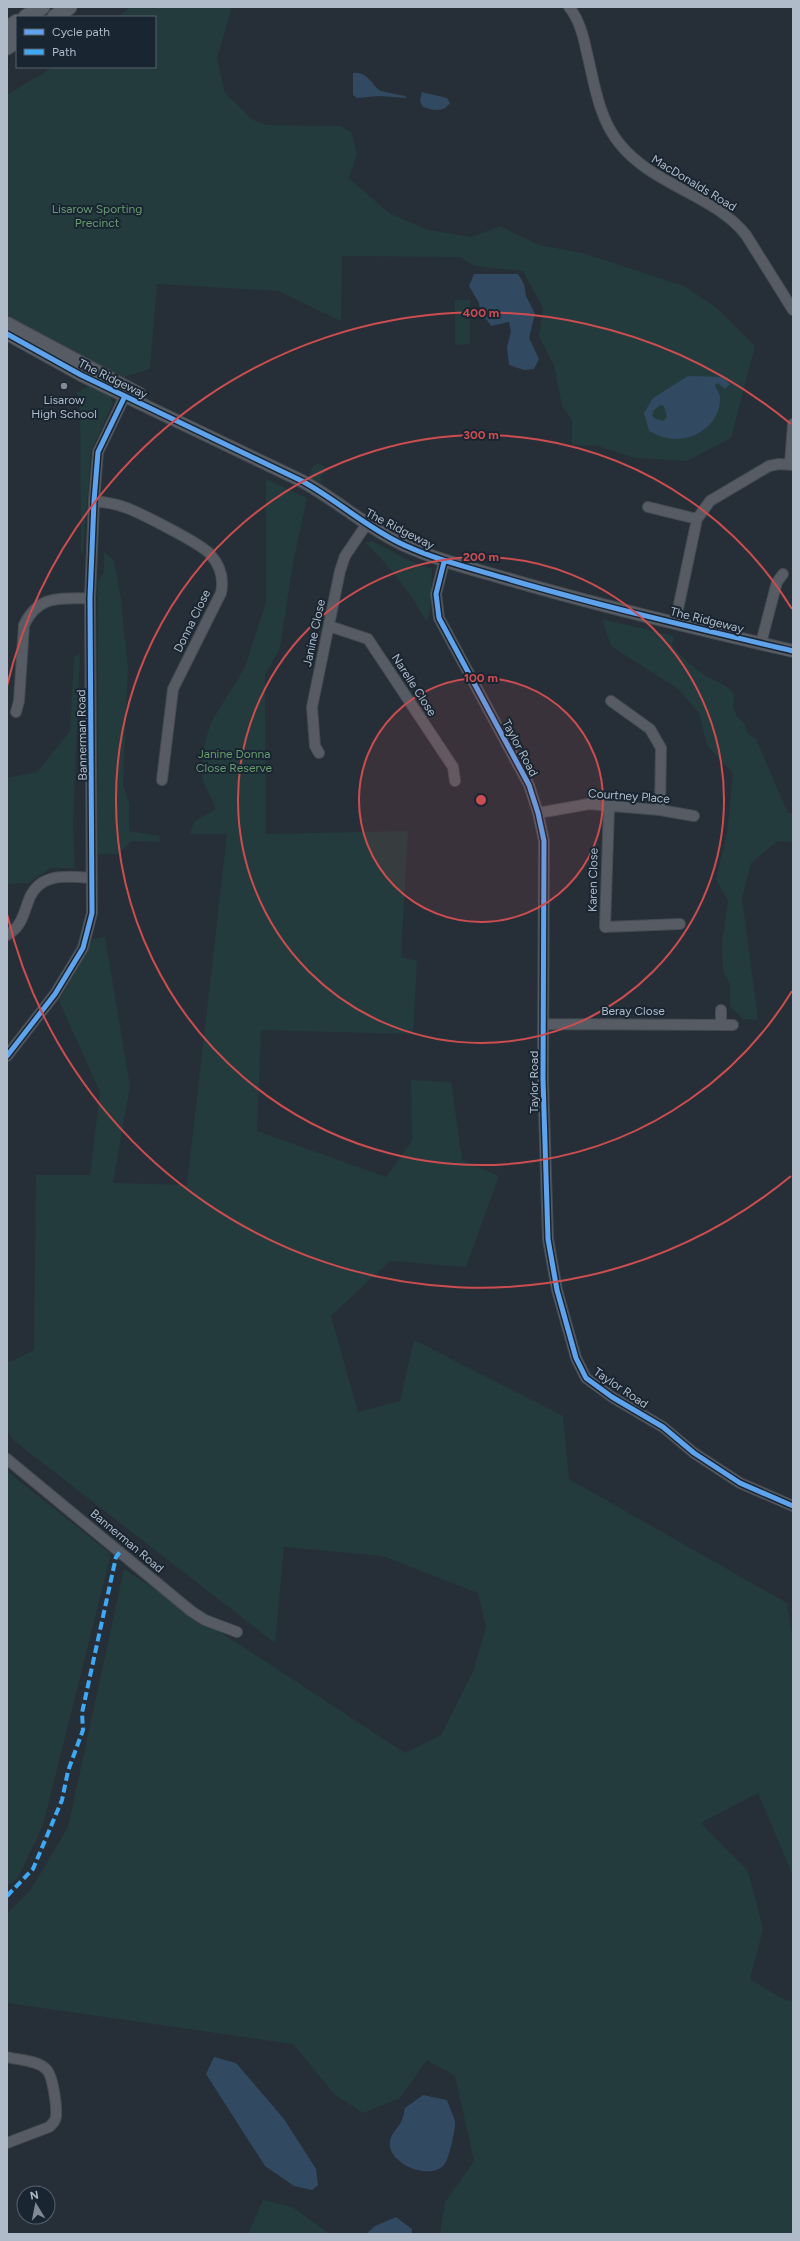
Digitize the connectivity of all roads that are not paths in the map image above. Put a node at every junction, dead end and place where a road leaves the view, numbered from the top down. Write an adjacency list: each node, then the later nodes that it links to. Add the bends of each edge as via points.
1 (42, 7): 4 (main road)
2 (69, 7): 5 (main road)
3 (569, 7): 12 (street, MacDonalds Road, via 581,29 600,109 610,131 644,168 737,224)
4 (28, 16)
5 (56, 16)
6 (16, 23): 7 (main road)
7 (7, 29)
8 (16, 34): 9 (main road)
9 (7, 39)
10 (16, 41): 11 (main road)
11 (7, 47)
12 (793, 310)
13 (7, 323): 15 (street, The Ridgeway)
14 (7, 334): 16 (street, The Ridgeway)
15 (69, 358): 16 (street, via 69,363 79,368); 17 (street, The Ridgeway)
16 (81, 375): 18 (street, The Ridgeway)
17 (120, 384): 18 (street); 20 (street, The Ridgeway, via 170,410)
18 (125, 396): 20 (street, The Ridgeway); 22 (street, Bannerman Road, via 98,452)
19 (793, 424): 21 (street)
20 (203, 432): 25 (street, The Ridgeway, via 320,491)
21 (792, 464): 24 (street, via 769,466 710,501)
22 (94, 501): 28 (street, Bannerman Road); 36 (street, Donna Close, via 127,508 204,548 214,558 221,572 221,593 173,689)
23 (648, 507): 24 (street)
24 (697, 519): 29 (street)
25 (366, 525): 26 (street, The Ridgeway); 30 (street, Janine Close, via 345,556)
26 (444, 562): 29 (street, The Ridgeway); 40 (street, Taylor Road, via 436,594 439,618 528,785)
27 (783, 574): 31 (street, via 777,582)
28 (90, 598): 34 (street, via 54,599 38,605 29,614 24,625); 42 (street, Bannerman Road)
29 (675, 623): 31 (street, The Ridgeway)
30 (329, 626): 35 (street, Janine Close, via 312,707 315,746); 37 (street, Narelle Close, via 368,639 453,767)
31 (761, 643): 32 (street, The Ridgeway)
32 (793, 651)
33 (611, 701): 39 (street, via 650,729 661,748)
34 (16, 712)
35 (318, 753)
36 (162, 780)
37 (456, 781)
38 (609, 806): 39 (street, Courtney Place); 40 (street, Courtney Place, via 589,804); 43 (street, Karen Close, via 605,927)
39 (660, 810): 41 (street, Courtney Place)
40 (538, 812): 46 (street, Taylor Road, via 544,841)
41 (694, 816)
42 (92, 878): 44 (street, via 61,876 39,883 28,900 22,920); 49 (street, Bannerman Road, via 92,913 83,948 55,994)
43 (680, 924)
44 (7, 935)
45 (722, 1010): 47 (street)
46 (544, 1024): 47 (street, Beray Close); 51 (street, Taylor Road, via 543,1079 548,1239 557,1290 580,1368 586,1378 662,1428 722,1472 740,1483)
47 (722, 1025): 48 (street, Beray Close)
48 (733, 1025)
49 (7, 1056)
50 (7, 1459): 52 (street, Bannerman Road, via 191,1611 205,1620)
51 (793, 1506)
52 (237, 1632)
53 (7, 2057): 54 (street, via 46,2069 51,2079 56,2112 54,2123 49,2127)
54 (7, 2143)

